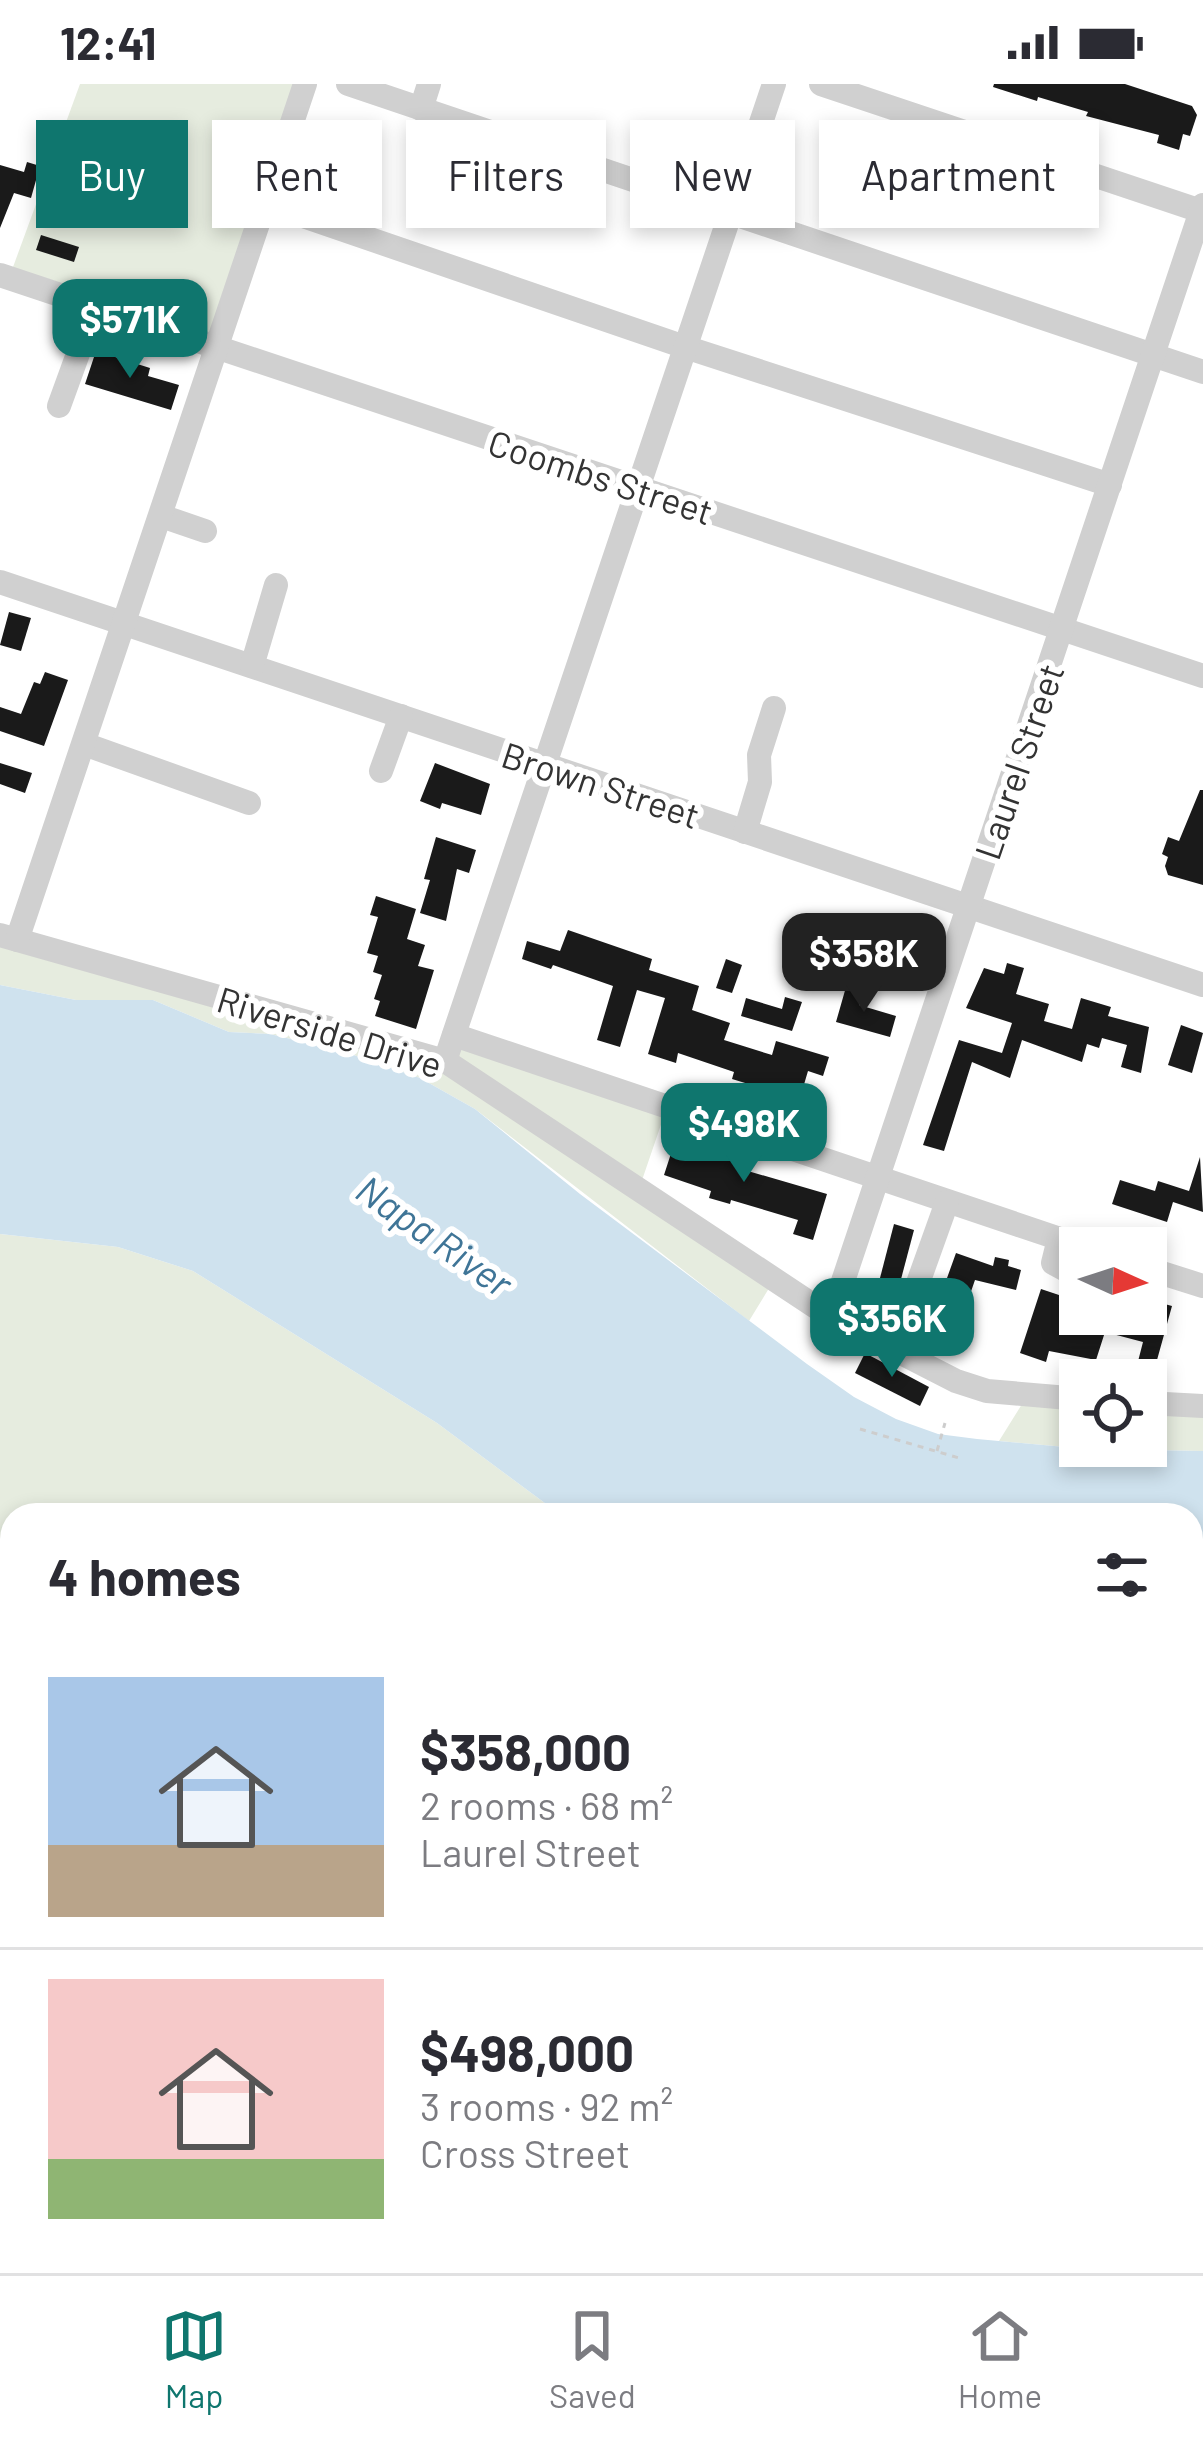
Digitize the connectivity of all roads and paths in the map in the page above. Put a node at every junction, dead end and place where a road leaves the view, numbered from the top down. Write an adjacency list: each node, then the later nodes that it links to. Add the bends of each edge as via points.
1 (305, 84): 7 (street)
2 (348, 84): 6 (street)
3 (429, 84): 6 (street)
4 (774, 84): 8 (street)
5 (821, 84): 10 (street)
6 (421, 109): 9 (street)
7 (293, 120)
8 (762, 120)
9 (630, 180)
10 (1202, 208): 19 (street, Laurel Street)
11 (257, 228): 18 (street)
12 (338, 228): 17 (street)
13 (724, 228): 17 (street)
14 (771, 228): 19 (street)
15 (0, 275): 16 (street, Coombs Street)
16 (95, 307): 18 (street, Coombs Street); 21 (street)
17 (685, 347): 22 (street); 23 (street)
18 (216, 348): 23 (street, Coombs Street); 24 (street)
19 (1152, 356): 20 (street); 22 (street, Laurel Street)
20 (1203, 372)
21 (59, 406)
22 (1110, 485): 29 (street, Laurel Street)
23 (638, 488): 29 (street, Coombs Street); 35 (street)
24 (161, 516): 25 (street); 28 (street)
25 (205, 530)
26 (0, 582): 28 (street, Brown Street)
27 (276, 585): 30 (street)
28 (126, 623): 30 (street, Brown Street); 34 (street)
29 (1062, 629): 31 (street, Coombs Street); 39 (street, Laurel Street)
30 (252, 666): 33 (street, Brown Street)
31 (1203, 676)
32 (774, 708): 38 (street)
33 (400, 716): 35 (street, Brown Street); 36 (street)
34 (84, 744): 37 (street); 40 (street)
35 (544, 765): 38 (street, Brown Street); 42 (street)
36 (381, 771)
37 (249, 803)
38 (745, 832): 39 (street, Brown Street)
39 (969, 906): 41 (street, Brown Street); 44 (street, Laurel Street)
40 (9, 938): 43 (street, Riverside Drive)
41 (1202, 980)
42 (454, 1035): 43 (street); 44 (street)
43 (445, 1061): 50 (street, Riverside Drive)
44 (878, 1179): 45 (street); 50 (street, Laurel Street)
45 (947, 1202): 46 (street); 51 (street)
46 (1059, 1239): 47 (street)
47 (1059, 1266)
48 (1167, 1275): 49 (street)
49 (1203, 1286)
50 (831, 1317): 51 (street, Riverside Drive)
51 (894, 1350): 52 (street, Riverside Drive, via 987,1391)
52 (1059, 1397)
53 (1167, 1403): 54 (street)
54 (1203, 1406)
55 (945, 1424): 57 (path)
56 (860, 1430): 57 (path)
57 (937, 1452): 58 (path)
58 (959, 1458)

